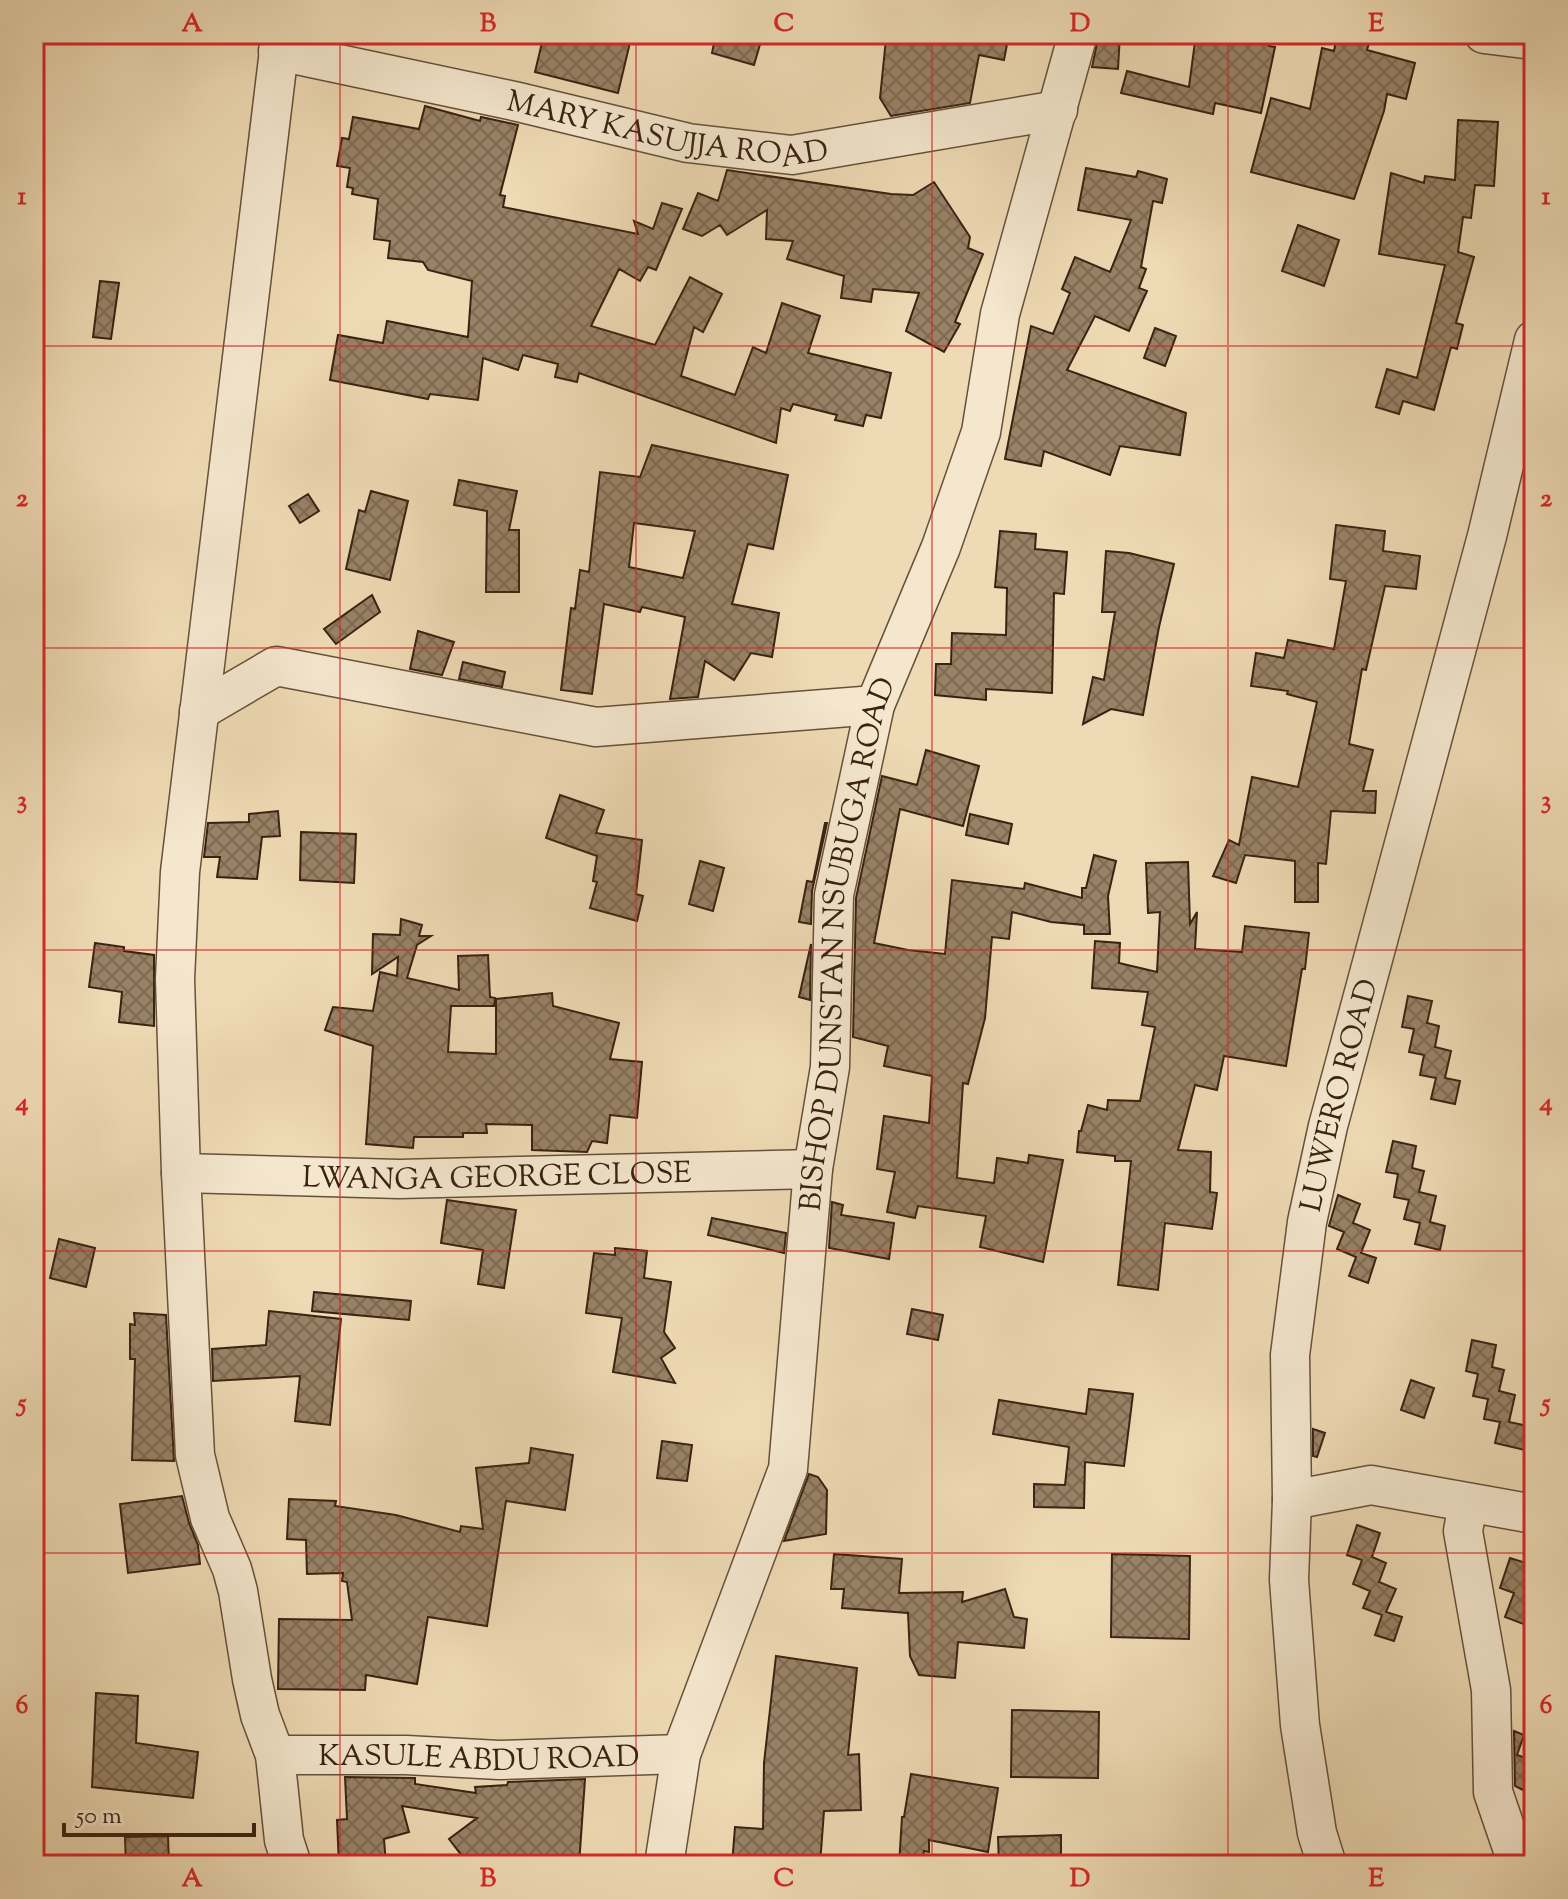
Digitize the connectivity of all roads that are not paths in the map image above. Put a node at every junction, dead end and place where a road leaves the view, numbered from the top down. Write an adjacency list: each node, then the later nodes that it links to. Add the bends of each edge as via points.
1 (1078, 34): 5 (street, BISHOP DUNSTAN NSUBUGA ROAD)
2 (1484, 34): 3 (street)
3 (1534, 40)
4 (280, 43): 5 (street, MARY KASUJJA ROAD, via 688,143 792,155); 8 (street)
5 (1058, 110): 7 (street, BISHOP DUNSTAN NSUBUGA ROAD, via 1000,314 981,432 941,547)
6 (1534, 340): 11 (street, LUWERO ROAD, via 1310,1209 1290,1355)
7 (875, 705): 8 (street, via 596,727 276,666); 9 (street, BISHOP DUNSTAN NSUBUGA ROAD, via 834,895 830,1067)
8 (199, 711): 10 (street, via 180,872 175,979)
9 (813, 1169): 10 (street, LWANGA GEORGE CLOSE, via 399,1179); 14 (street, BISHOP DUNSTAN NSUBUGA ROAD, via 788,1469)
10 (181, 1173): 15 (street, via 195,1455 210,1518 238,1591 260,1715)
11 (1292, 1500): 12 (street, via 1371,1485); 18 (street, LUWERO ROAD, via 1289,1580 1300,1725)
12 (1468, 1503): 13 (street); 19 (street, via 1463,1531 1491,1690 1493,1792)
13 (1534, 1514)
14 (681, 1754): 15 (street, KASULE ABDU ROAD, via 499,1760); 17 (street, BISHOP DUNSTAN NSUBUGA ROAD)
15 (275, 1755): 16 (street, via 284,1840)
16 (292, 1865)
17 (664, 1865)
18 (1327, 1865)
19 (1518, 1865)

